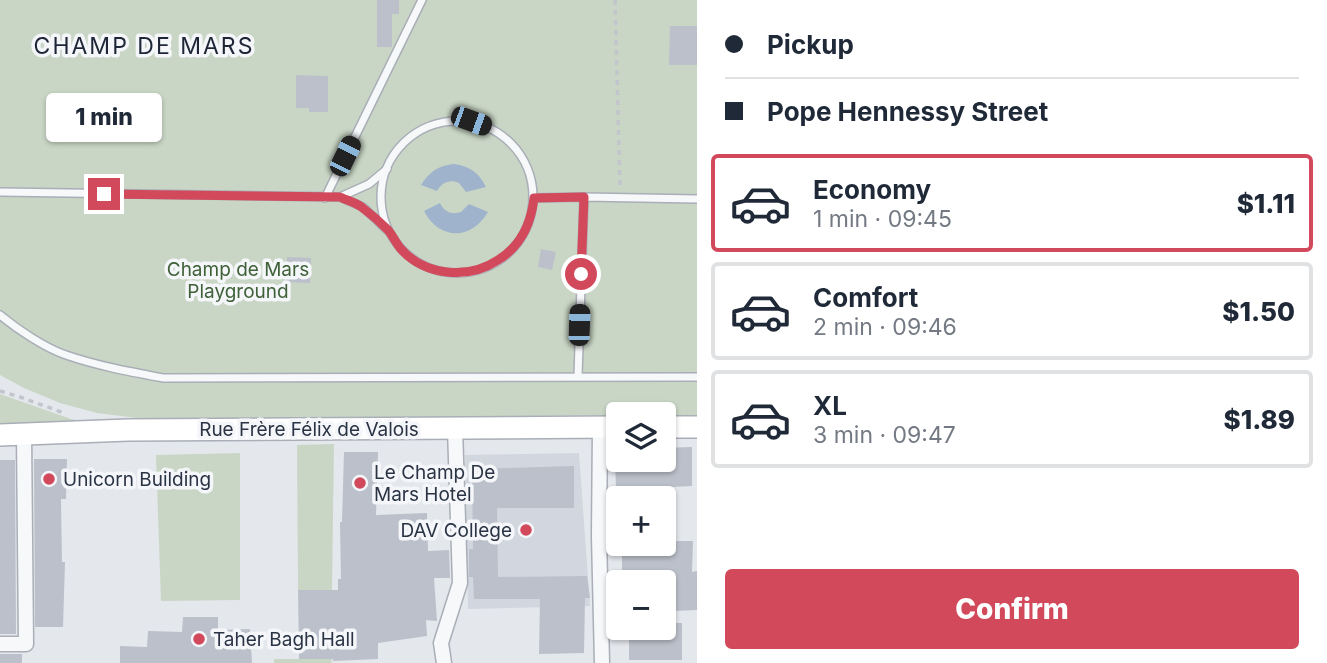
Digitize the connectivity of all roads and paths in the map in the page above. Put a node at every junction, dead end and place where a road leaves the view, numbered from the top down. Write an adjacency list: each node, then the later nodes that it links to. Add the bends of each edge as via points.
1 (422, 0): 8 (lane)
2 (615, 0): 7 (path)
3 (387, 169): 5 (lane, via 369,184); 9 (lane, via 402,144 422,129 446,121 471,121 495,130 515,146 528,167); 11 (lane, via 380,199)
4 (0, 192): 8 (lane)
5 (340, 197): 8 (lane); 11 (lane, via 363,207)
6 (584, 197): 7 (lane); 9 (lane); 13 (lane)
7 (620, 197): 10 (lane)
8 (325, 198)
9 (534, 198): 11 (lane, via 523,236 508,254 488,267 465,273 442,272 420,264 401,250)
10 (697, 199)
11 (388, 231)
12 (0, 315): 13 (lane, via 64,354 163,378)
13 (578, 376): 14 (lane)
14 (697, 377)
15 (697, 426): 17 (main road)
16 (606, 427): 18 (main road, Rue Frère Félix de Valois)
17 (676, 427)
18 (456, 428): 19 (main road, Rue Frère Félix de Valois); 23 (street, via 460,583 440,643)
19 (24, 434): 20 (main road, Rue Frère Félix de Valois); 22 (street, via 26,644)
20 (0, 435)
21 (606, 460): 24 (street, via 599,536)
22 (0, 644)
23 (444, 663)
24 (602, 663)

